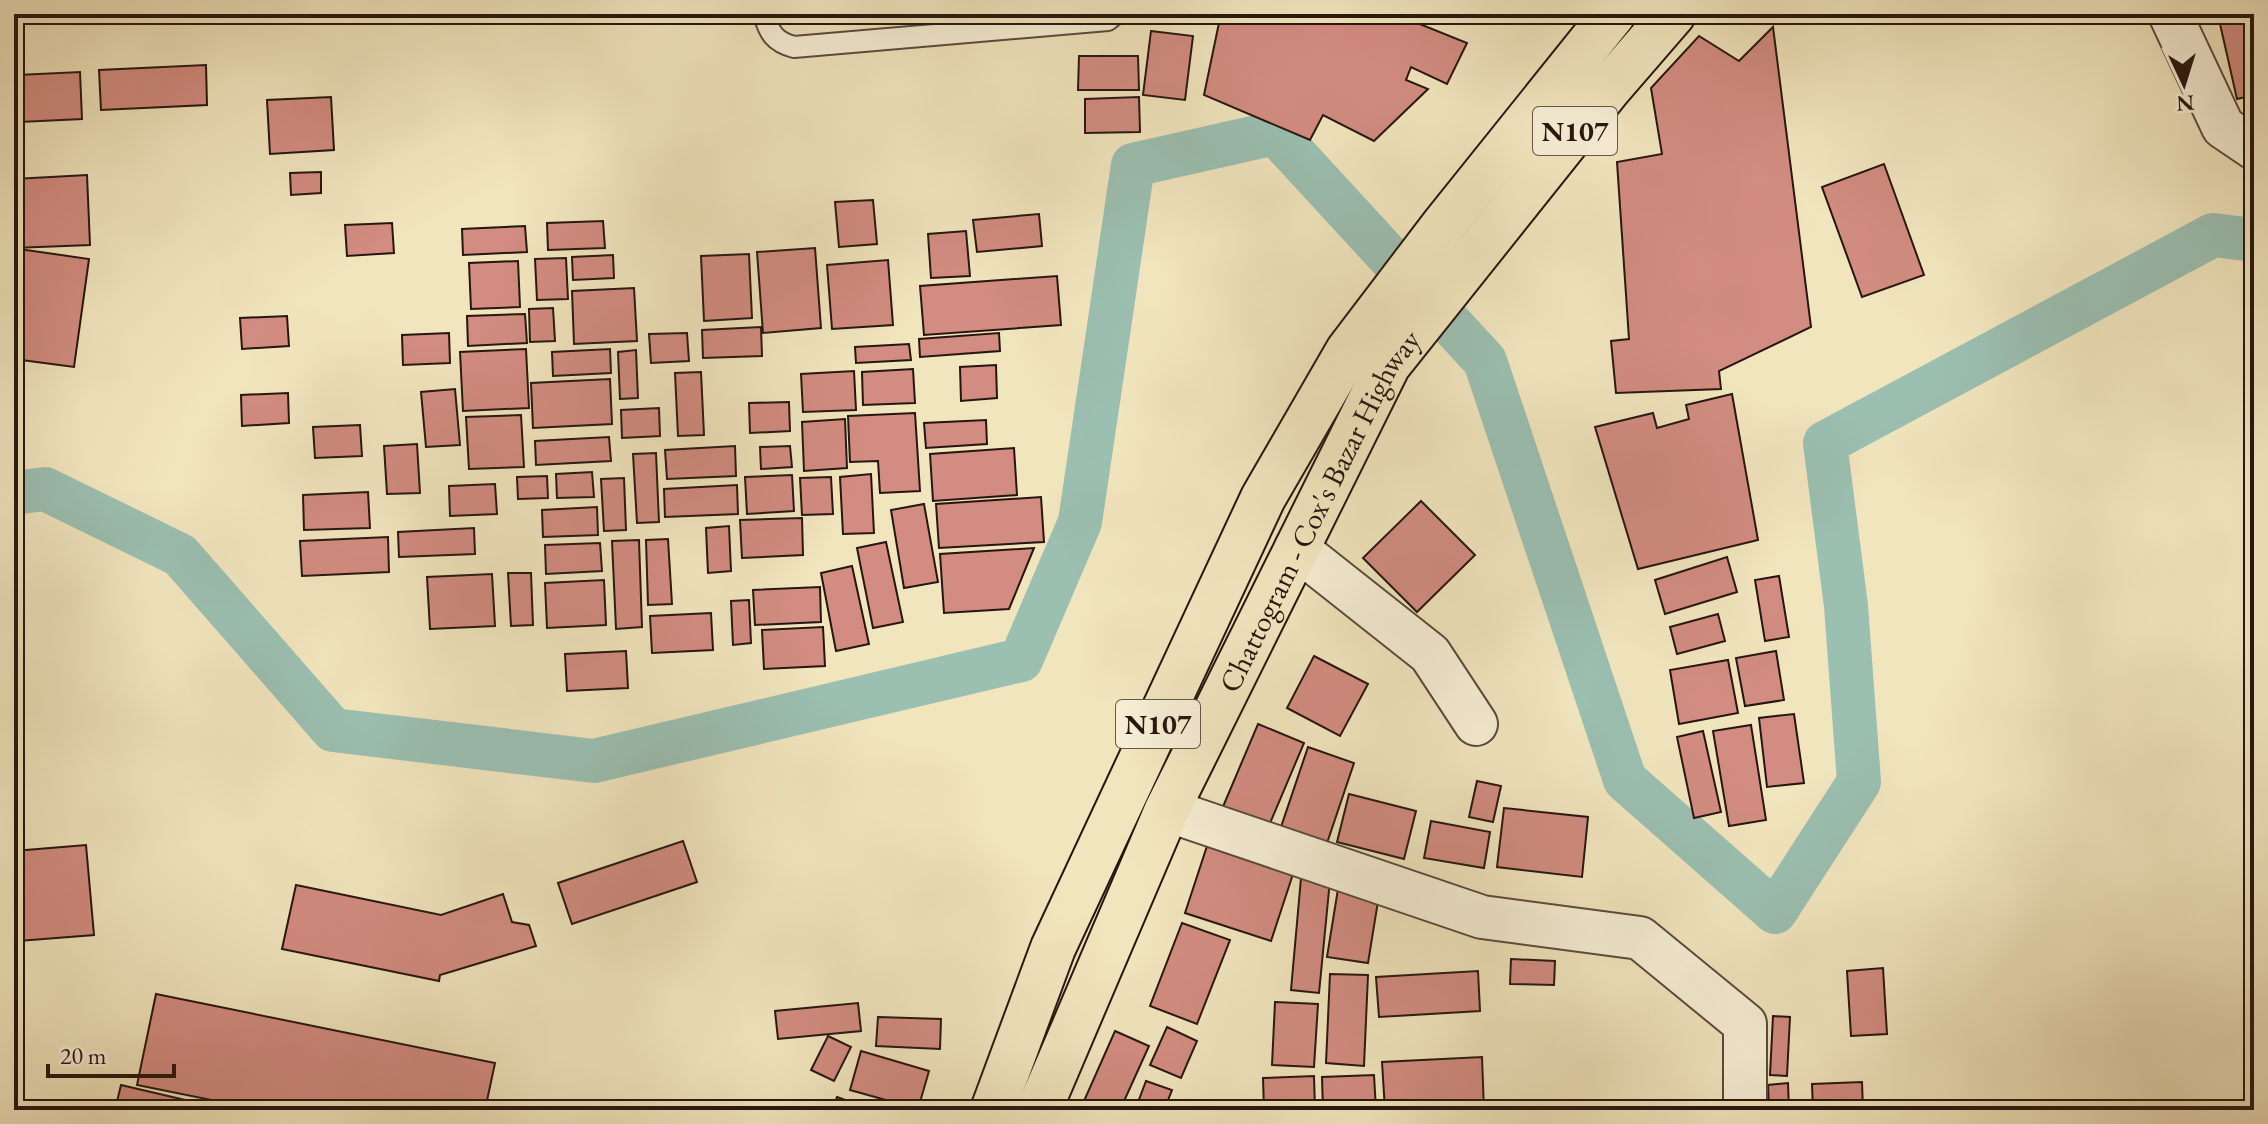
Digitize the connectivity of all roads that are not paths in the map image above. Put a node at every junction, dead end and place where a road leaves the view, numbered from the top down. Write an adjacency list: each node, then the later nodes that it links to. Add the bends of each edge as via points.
1 (764, 14): 2 (lane, via 780,44 794,47 1108,20)
2 (1115, 14)
3 (1613, 14): 7 (highway, N107, via 1443,226)
4 (1673, 14): 7 (highway, Chattogram - Cox's Bazar Highway / N107, via 1482,251)
5 (2170, 14): 6 (street, via 2223,127)
6 (2254, 148)
7 (1368, 358): 8 (highway, Chattogram - Cox's Bazar Highway / N107); 11 (highway, N107, via 1263,498 1053,948)
8 (1296, 548): 9 (street, via 1430,654); 10 (highway, Chattogram - Cox's Bazar Highway / N107)
9 (1476, 724)
10 (1167, 810): 12 (highway, Chattogram - Cox's Bazar Highway / N107); 13 (street, via 1482,917 1640,938 1745,1024)
11 (993, 1110)
12 (1039, 1110)
13 (1745, 1110)

